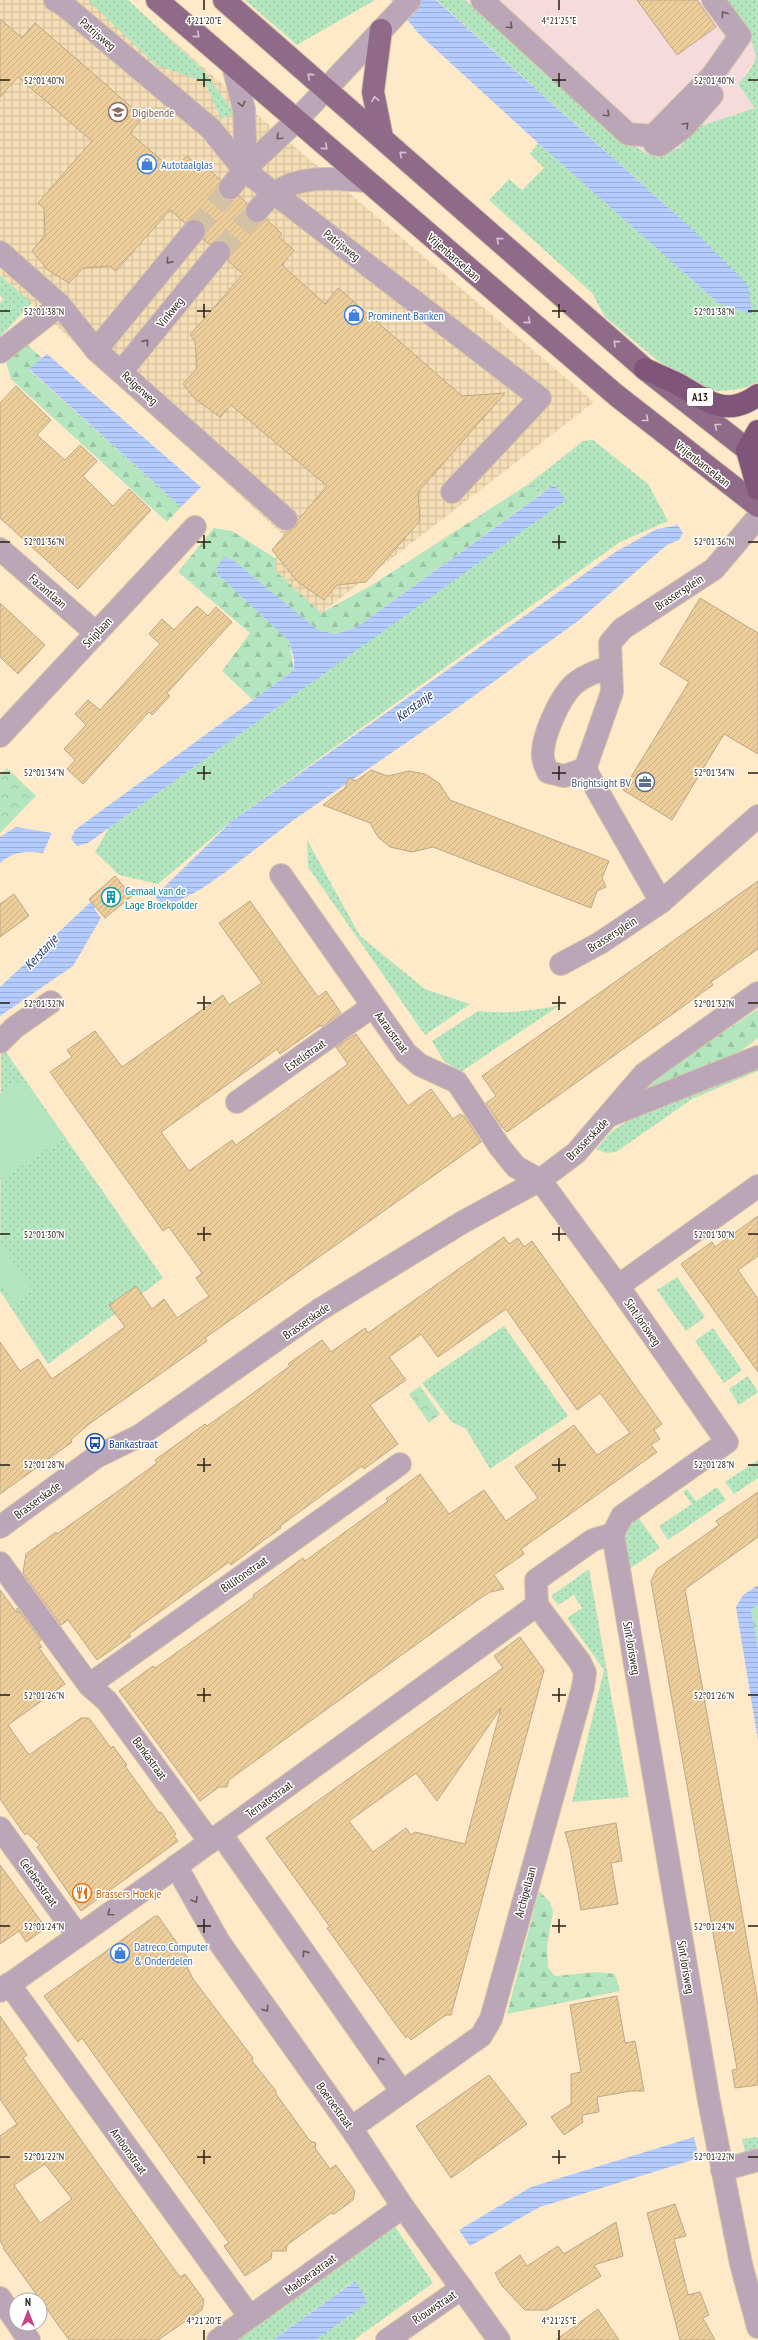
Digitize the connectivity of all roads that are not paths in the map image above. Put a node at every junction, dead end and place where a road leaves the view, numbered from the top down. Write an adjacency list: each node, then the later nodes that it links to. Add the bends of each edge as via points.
1 (55, 0): 12 (street, Patrijsweg, via 211,129)
2 (157, 0): 8 (main road, Vrijenbanselaan, one-way to 8)
3 (224, 0): 9 (main road, one-way to 3)
4 (410, 0): 7 (street)
5 (482, 0): 6 (street, one-way to 6, via 628,134 653,136 712,76 740,36)
6 (713, 0)
7 (385, 26): 9 (street); 11 (main road, one-way to 7, via 373,92)
8 (233, 66): 10 (main road, Vrijenbanselaan); 12 (street, one-way to 12, via 244,109)
9 (326, 90): 10 (street); 11 (main road)
10 (296, 122): 12 (street, one-way to 12); 13 (main road, Vrijenbanselaan, one-way to 13)
11 (382, 137): 23 (main road, one-way to 11)
12 (244, 170): 14 (street); 15 (street, Patrijsweg)
13 (366, 181): 15 (street, via 313,179 299,181); 30 (main road, Vrijenbanselaan, one-way to 30, via 616,395)
14 (230, 188)
15 (275, 193): 16 (street); 29 (street, Patrijsweg, via 540,398)
16 (257, 211)
17 (194, 231): 21 (street, one-way to 21)
18 (0, 252): 20 (street, Reigerweg)
19 (219, 252): 24 (street, Vinkweg, one-way to 19)
20 (60, 306): 21 (street, Reigerweg); 22 (street)
21 (96, 350): 24 (street, Reigerweg)
22 (0, 352)
23 (645, 369): 25 (highway, A13, via 709,401 731,407 743,404); 27 (main road, one-way to 23)
24 (121, 372): 32 (street, Reigerweg)
25 (758, 395)
26 (758, 431): 27 (highway)
27 (753, 454): 28 (highway)
28 (758, 489)
29 (452, 492)
30 (758, 506)
31 (758, 517): 36 (street, Brassersplein, via 714,569 622,629 610,643)
32 (286, 519)
33 (195, 527): 35 (street, Sniplaan)
34 (0, 549): 35 (street, Fazantlaan)
35 (96, 633): 37 (street, Sniplaan)
36 (610, 667): 38 (street, Brassersplein, via 612,692); 38 (street, via 590,674 573,685 562,701 544,739 543,758 548,772 564,776)
37 (0, 736)
38 (585, 769): 41 (street)
39 (758, 816): 41 (street, Brassersplein)
40 (281, 875): 45 (street, Aaraustraat)
41 (661, 902): 42 (street, Brassersplein, via 600,943)
42 (561, 964)
43 (758, 993): 49 (street, Brasserskade, via 644,1074)
44 (51, 1002): 46 (street, via 14,1028)
45 (373, 1006): 48 (street, Estelístraat); 50 (street, Aaraustraat, via 406,1053 420,1065 457,1082 516,1167)
46 (0, 1042)
47 (758, 1057): 49 (street, Brasserskade)
48 (237, 1102)
49 (610, 1115): 50 (street, Brasserskade, via 576,1153)
50 (540, 1180): 52 (street, Sint Jorisweg); 54 (street, Brasserskade, via 457,1225 319,1310 139,1436 96,1457)
51 (758, 1186): 52 (street)
52 (618, 1286): 55 (street, Sint Jorisweg, via 727,1442 622,1516)
53 (400, 1464): 58 (street, Billitonstraat)
54 (0, 1527)
55 (613, 1534): 57 (street, via 593,1540 536,1580); 67 (street, Sint Jorisweg)
56 (0, 1563): 58 (street, Bankastraat)
57 (537, 1605): 60 (street, Ternatestraat); 64 (street, Archipellaan, via 580,1662 585,1673 491,2019 481,2036)
58 (89, 1685): 60 (street, Bankastraat, via 107,1701)
59 (0, 1828): 62 (street, Celebesstraat)
60 (216, 1838): 61 (street, Ternatestraat); 64 (street, one-way to 60)
61 (176, 1866): 62 (street, Ternatestraat, one-way to 62); 65 (street, Boeroestraat, one-way to 65, via 219,1942)
62 (78, 1936): 63 (street, Ternatestraat)
63 (5, 1988): 72 (street, Ambonstraat)
64 (402, 2092): 65 (street, Archipellaan)
65 (351, 2128): 68 (street, Boeroestraat)
66 (758, 2160): 67 (street)
67 (722, 2170): 73 (street, Sint Jorisweg, via 741,2264)
68 (403, 2207): 69 (street, Boeroestraat); 72 (street, Madoerastraat)
69 (462, 2288): 75 (street, Riouwstraat); 76 (street, Boeroestraat)
70 (0, 2298): 71 (street)
71 (8, 2310)
72 (250, 2317): 74 (street, Madoerastraat)
73 (758, 2327)
74 (218, 2340)
75 (386, 2340)
76 (499, 2340)

